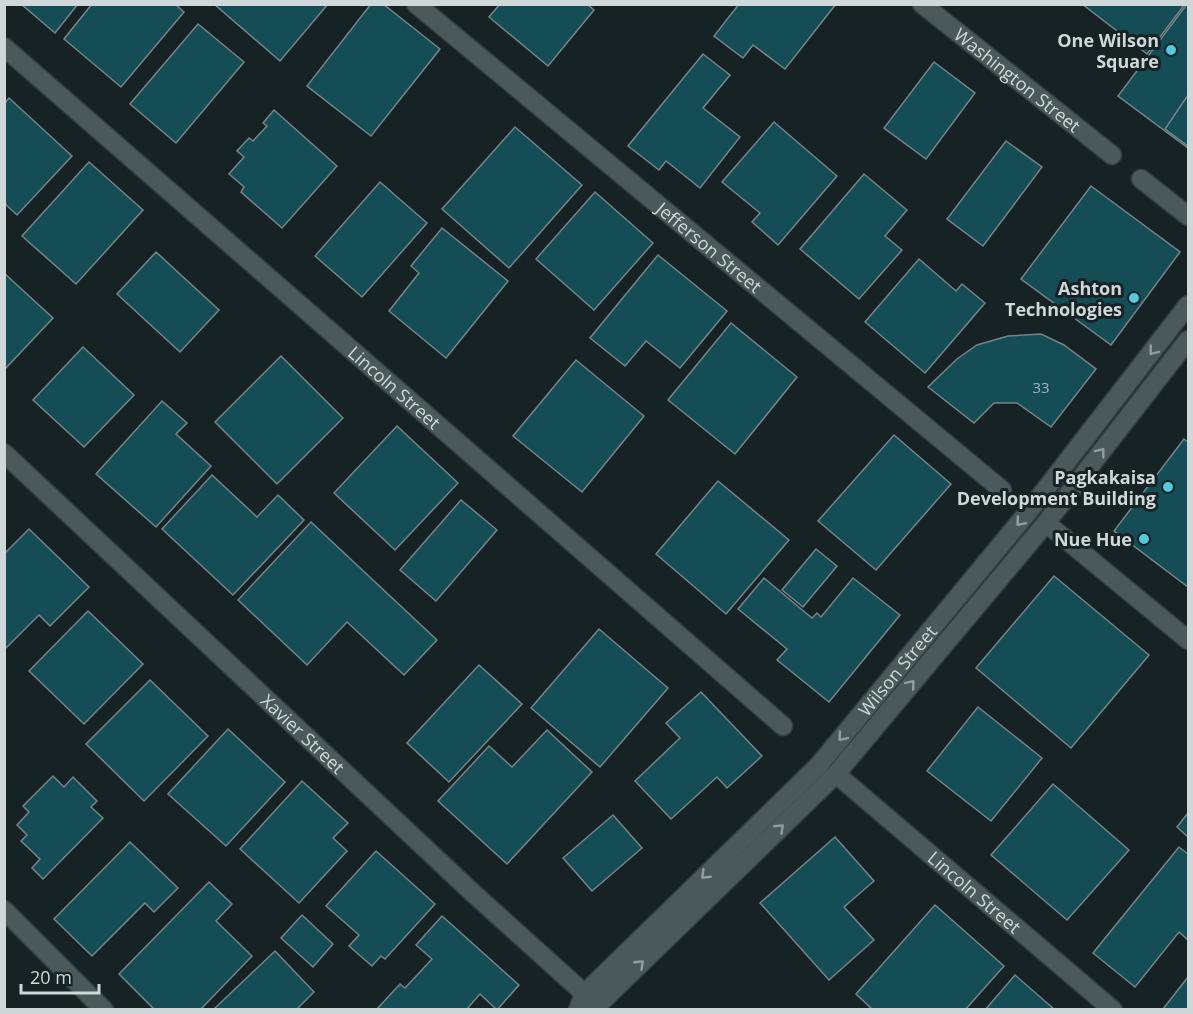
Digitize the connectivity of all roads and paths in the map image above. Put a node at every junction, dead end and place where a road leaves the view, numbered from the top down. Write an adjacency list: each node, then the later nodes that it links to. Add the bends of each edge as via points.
1 (416, 4): 10 (street, Jefferson Street)
2 (922, 4): 4 (street, Washington Street)
3 (4, 47): 13 (street, Lincoln Street)
4 (1112, 155)
5 (1141, 179): 6 (street)
6 (1188, 216)
7 (1188, 305): 16 (street, Wilson Street, one-way to 16, via 1028,512 819,765)
8 (1188, 340): 11 (street, Wilson Street, one-way to 8)
9 (4, 453): 16 (street, Xavier Street)
10 (1002, 490)
11 (1046, 523): 12 (street); 14 (street, Wilson Street, one-way to 11)
12 (1188, 640)
13 (783, 726)
14 (836, 774): 16 (street, Wilson Street, one-way to 14); 18 (street, Lincoln Street)
15 (4, 910): 17 (street)
16 (590, 1005)
17 (104, 1010)
18 (1113, 1010)

